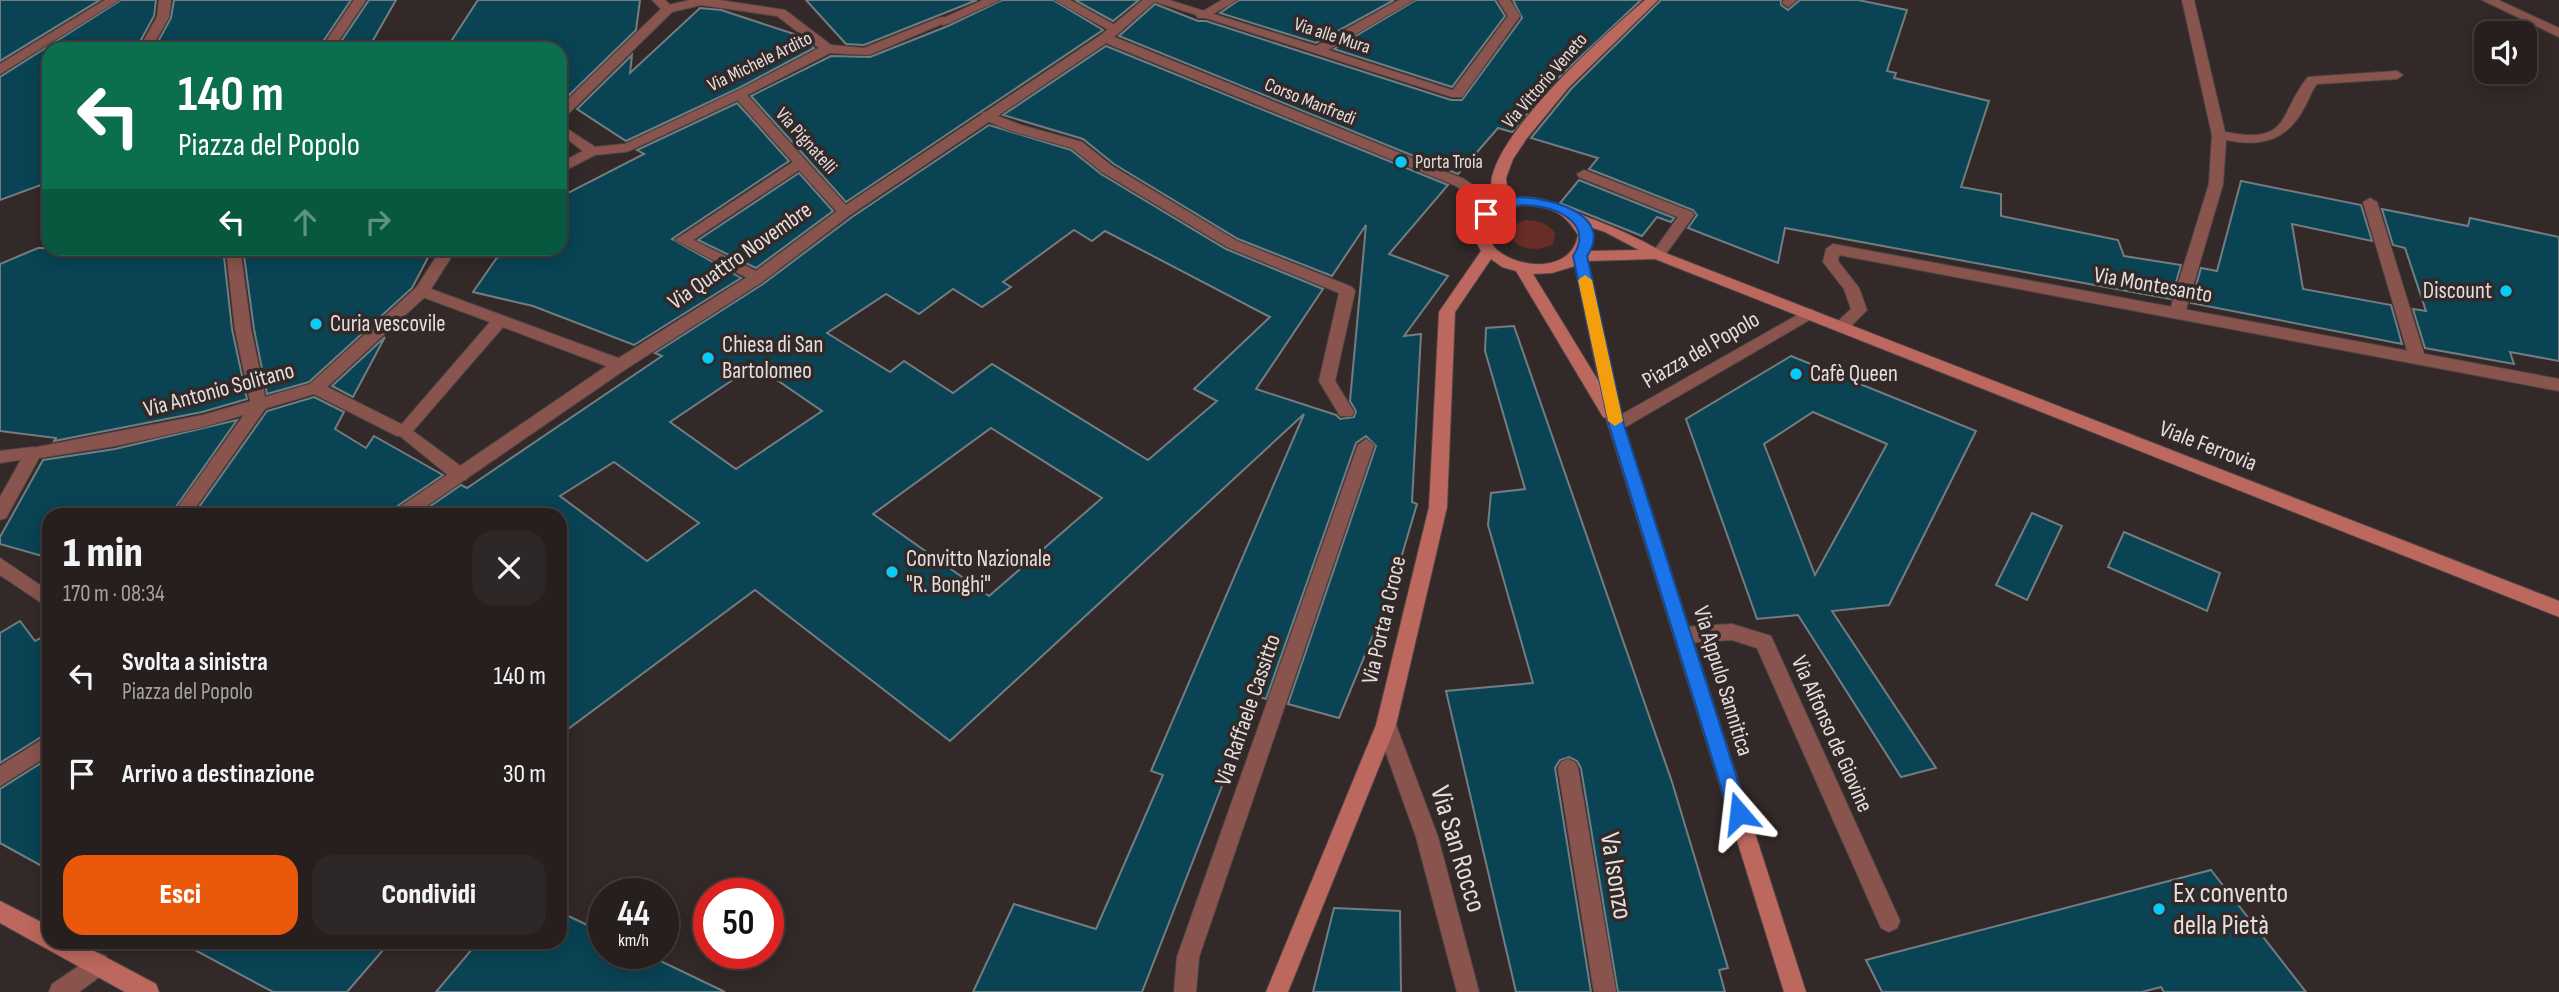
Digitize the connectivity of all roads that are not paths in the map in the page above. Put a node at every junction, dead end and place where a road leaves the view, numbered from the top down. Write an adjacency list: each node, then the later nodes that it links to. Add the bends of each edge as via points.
1 (113, 0): 19 (street)
2 (165, 0): 20 (street, via 163,17)
3 (360, 0): 21 (street)
4 (994, 0): 23 (street, Via Michele Ardito, via 865,52)
5 (1061, 0): 17 (street, Corso Manfredi)
6 (1150, 0): 17 (street, Via Quattro Novembre)
7 (1156, 0): 16 (street, Via alle Mura)
8 (1231, 0): 16 (street)
9 (1408, 0): 24 (street)
10 (1504, 0): 24 (street, Via alle Mura, via 1514,16 1457,94)
11 (1652, 0): 37 (main road, Via Vittorio Veneto, via 1609,36 1516,140 1499,178)
12 (2188, 0): 31 (street)
13 (2488, 0): 18 (street)
14 (754, 4): 15 (street, via 701,1); 23 (street, via 781,13)
15 (663, 5): 28 (street)
16 (1202, 15): 24 (street, Via alle Mura)
17 (1110, 33): 29 (street, Via Quattro Novembre); 37 (street, Corso Manfredi, via 1459,182)
18 (2559, 33)
19 (45, 42)
20 (149, 42)
21 (332, 42)
22 (42, 44): 25 (street)
23 (828, 49): 27 (street, Via Michele Ardito)
24 (1317, 51)
25 (0, 70)
26 (2397, 75): 31 (street, via 2313,80 2285,129 2269,139 2248,141)
27 (739, 94): 32 (street, Via Michele Ardito, via 624,148); 33 (street, Via Pignatelli)
28 (567, 107)
29 (987, 116): 38 (street, Via Quattro Novembre); 57 (street, via 1077,145 1107,169 1232,244 1347,291 1326,381)
30 (567, 133): 32 (street)
31 (2219, 135): 48 (street, via 2216,184)
32 (592, 151): 34 (street)
33 (799, 164): 38 (street, Via Pignatelli); 46 (street, via 682,240)
34 (567, 165)
35 (1584, 174): 41 (street, via 1687,215)
36 (2370, 202): 52 (street)
37 (1499, 206): 39 (main road, Piazza del Popolo, via 1540,202); 40 (main road, via 1486,214 1478,232)
38 (845, 212): 46 (street, Via Quattro Novembre)
39 (1574, 216): 41 (main road, Piazza del Popolo); 44 (main road, via 1587,236)
40 (1488, 252): 45 (main road, Piazza del Popolo); 71 (main road, Via Porta a Croce, via 1447,312 1438,507)
41 (1658, 255): 44 (main road, Piazza del Popolo); 49 (main road, Piazza del Popolo)
42 (234, 256): 56 (street)
43 (445, 256): 47 (street, Via Antonio Solitano)
44 (1580, 256): 45 (main road, Piazza del Popolo, via 1545,270); 58 (main road, Via Appulo Sannitica)
45 (1523, 268): 58 (main road, Via Appulo Sannitica)
46 (757, 278): 53 (street, Via Quattro Novembre)
47 (422, 291): 50 (street); 55 (street, Via Antonio Solitano)
48 (2177, 313): 51 (street, Via Montesanto, via 1833,249 1830,262 1851,288 1859,310); 52 (street, Via Montesanto)
49 (1808, 314): 51 (main road, Piazza del Popolo); 58 (street, Piazza del Popolo)
50 (501, 320): 53 (street); 59 (street)
51 (1840, 327): 69 (main road, Viale Ferrovia)
52 (2417, 358): 54 (street, Via Montesanto)
53 (621, 365): 63 (street, Via Quattro Novembre)
54 (2559, 385)
55 (316, 388): 56 (street, Via Antonio Solitano); 59 (street)
56 (259, 405): 61 (street, Via Antonio Solitano, via 128,437); 64 (street)
57 (1346, 412)
58 (1616, 425): 70 (main road, Via Appulo Sannitica)
59 (403, 432): 63 (street)
60 (1366, 446): 82 (street, Via Raffaele Cassitto, via 1188,957)
61 (33, 453): 62 (street, Via Antonio Solitano); 66 (street)
62 (0, 457)
63 (460, 475): 65 (street, Via Quattro Novembre)
64 (186, 508)
65 (412, 508)
66 (0, 513)
67 (0, 565): 68 (street)
68 (42, 596)
69 (2559, 609)
70 (1683, 635): 76 (street, Via Alfonso de Giovine, via 1732,632 1764,642); 86 (main road, Via Appulo Sannitica)
71 (1386, 725): 83 (main road, Via Porta a Croce); 84 (street, Via San Rocco, via 1427,837)
72 (42, 749): 74 (street)
73 (1569, 768): 85 (street, Va Isonzo)
74 (0, 777)
75 (0, 911): 77 (main road)
76 (1889, 921)
77 (42, 934)
78 (69, 949): 79 (main road)
79 (98, 964): 80 (street); 81 (main road)
80 (60, 992)
81 (148, 992)
82 (1185, 992)
83 (1277, 992)
84 (1468, 992)
85 (1605, 992)
86 (1795, 992)

